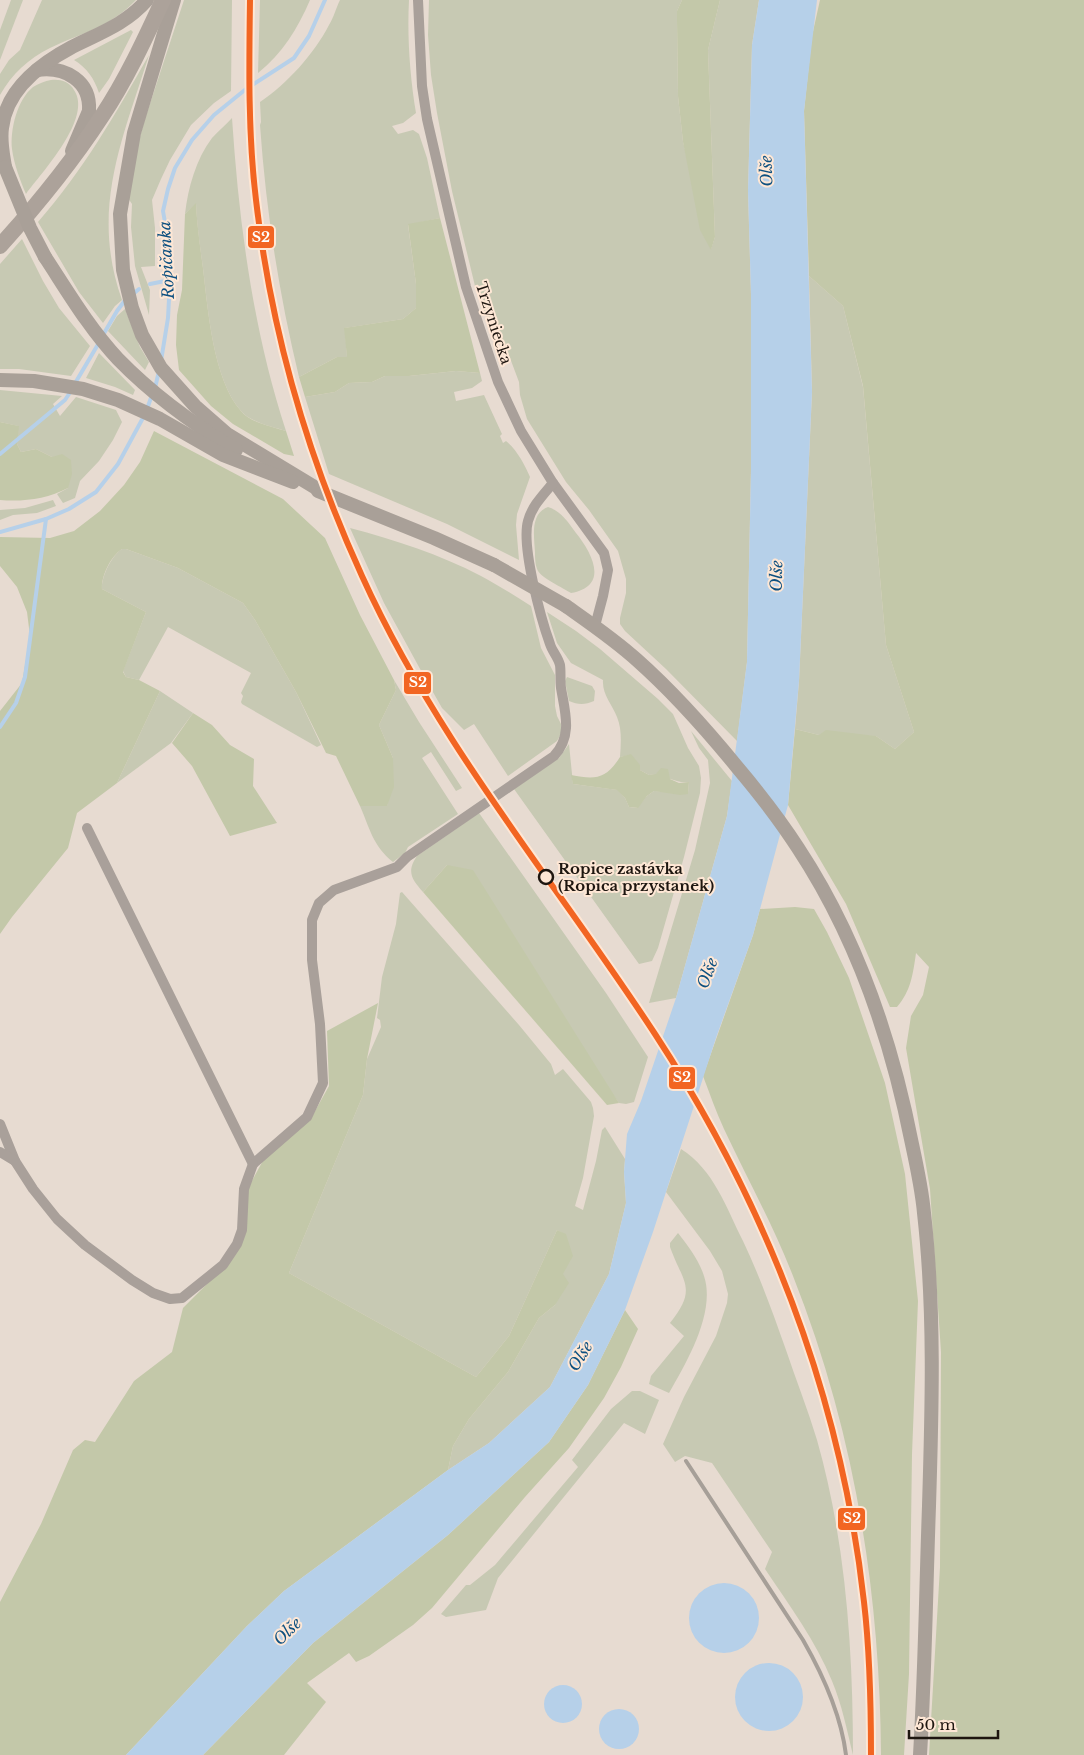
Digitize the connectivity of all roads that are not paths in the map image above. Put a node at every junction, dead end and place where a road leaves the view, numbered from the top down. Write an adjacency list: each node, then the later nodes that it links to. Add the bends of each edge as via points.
1 (147, 0): 5 (main road, via 132,16 115,27 70,48)
2 (163, 0): 6 (main road, via 103,116)
3 (174, 0): 10 (main road, via 134,132 120,214 123,270 128,295 142,335 161,368 183,394 227,434)
4 (418, 0): 9 (street, Trzyniecka, via 427,119 466,287 498,382 521,431)
5 (37, 70): 6 (main road, via 57,70 73,76 83,85 89,98 85,124); 10 (main road, bridge, via 18,88 7,110 2,136 5,167 45,257 78,309 118,359 181,414 248,458)
6 (62, 172): 7 (main road)
7 (0, 246)
8 (0, 380): 10 (main road, via 34,381 83,389 118,400 223,455)
9 (553, 483): 11 (street, Trzyniecka, via 604,553 608,570); 16 (street, via 532,511 526,544 550,646 560,663 567,726 561,749 397,866 334,890 319,903 312,920 312,960 323,1083 307,1117)
10 (326, 494): 11 (main road, bridge, via 494,565)
11 (595, 626): 17 (main road, via 649,670 708,731 760,794 799,849 840,924 883,1028 906,1115 924,1210 928,1260 931,1416)
12 (87, 828): 16 (street)
13 (0, 1124): 15 (street)
14 (0, 1152): 15 (street)
15 (15, 1161): 16 (street, via 51,1211 85,1244 132,1280 170,1299 182,1298 223,1265 237,1244 242,1230 244,1189)
16 (253, 1164)
17 (920, 1755)

